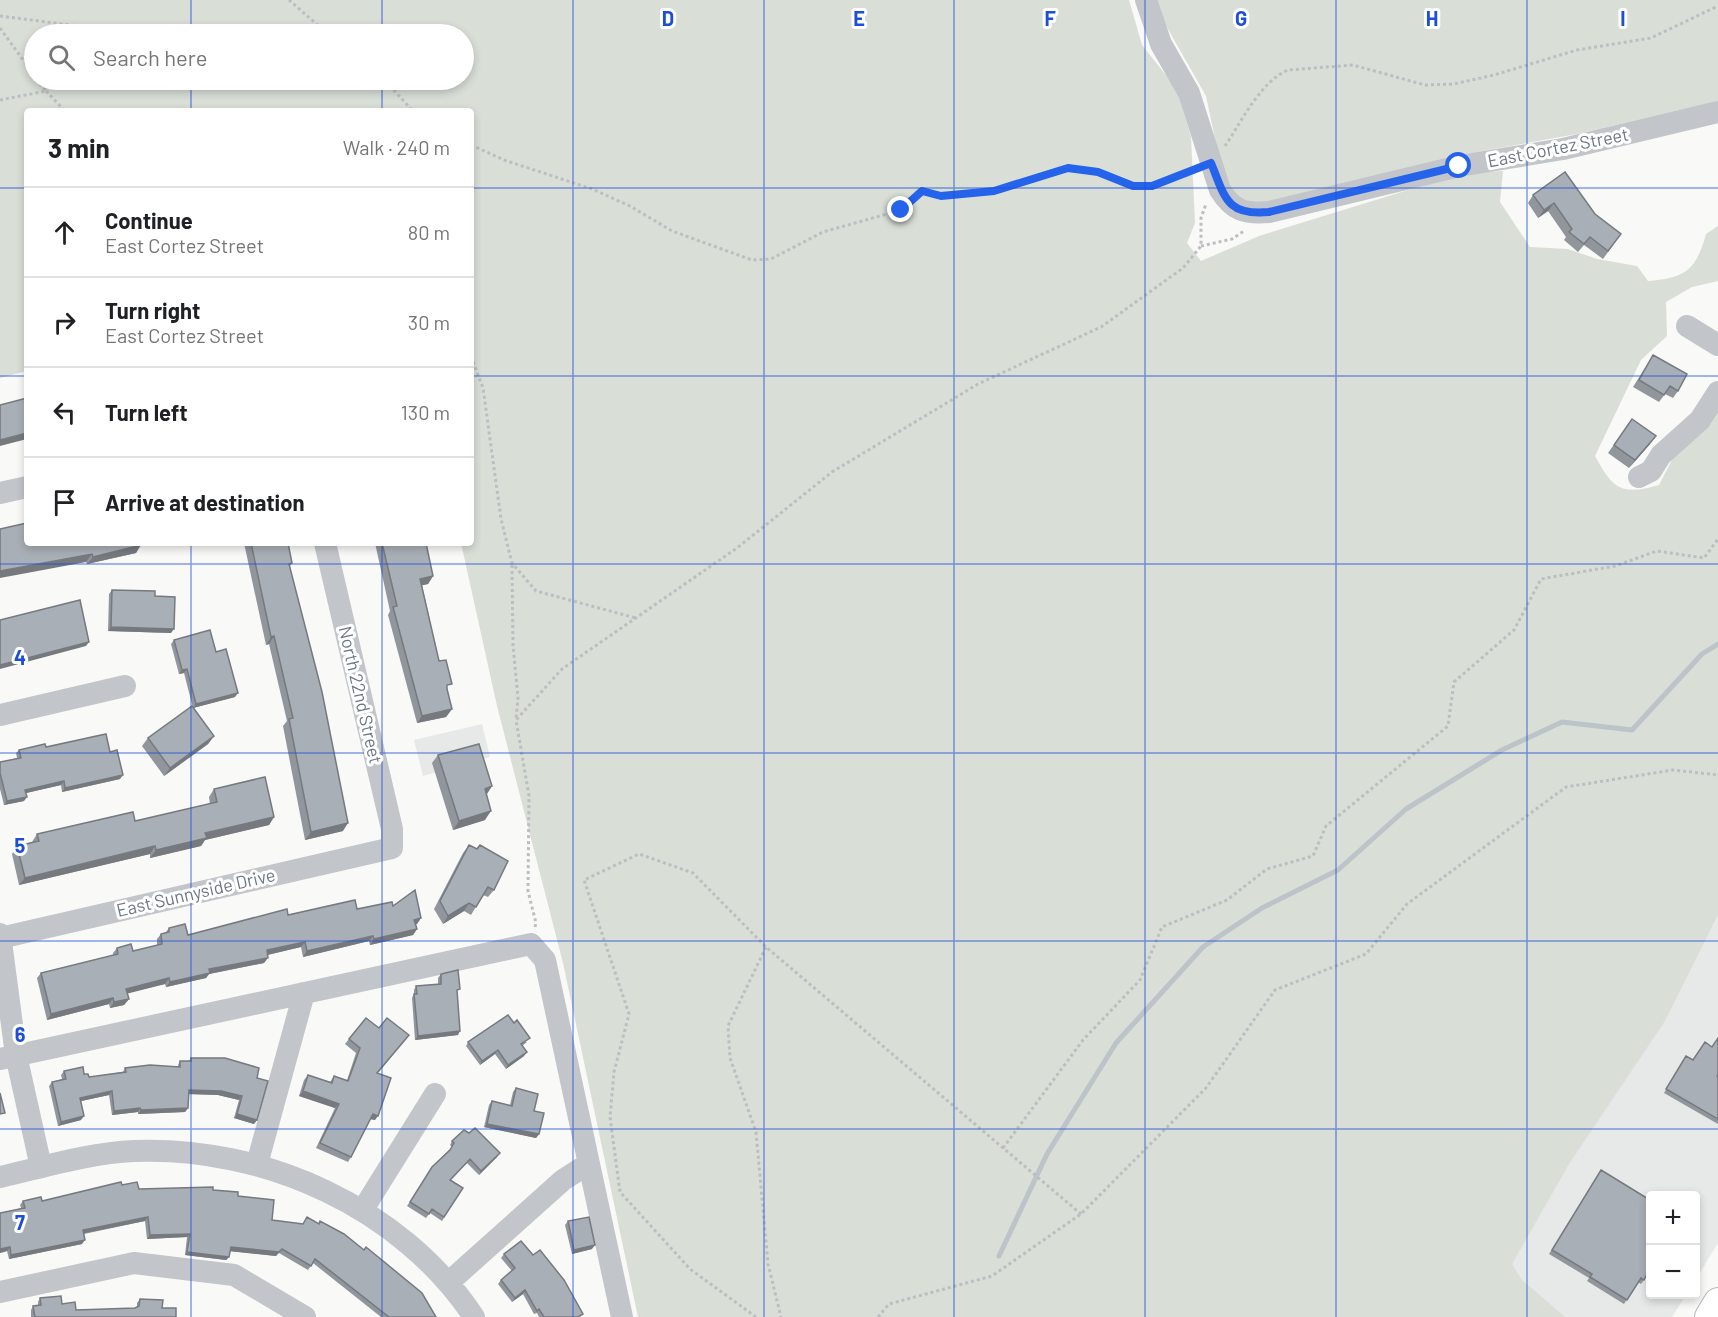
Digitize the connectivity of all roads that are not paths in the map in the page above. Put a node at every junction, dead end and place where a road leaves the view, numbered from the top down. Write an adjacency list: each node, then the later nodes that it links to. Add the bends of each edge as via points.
1 (1146, 0): 2 (street, East Cortez Street, via 1161,44 1189,93 1228,203 1248,214 1459,166 1563,149)
2 (1718, 112)
3 (1687, 326): 4 (street)
4 (1718, 345)
5 (1718, 392): 6 (street, via 1700,420 1661,455 1651,471)
6 (1639, 477)
7 (24, 488): 8 (street)
8 (0, 493)
9 (326, 546): 12 (street, North 22nd Street, via 392,829)
10 (125, 686): 11 (street)
11 (0, 715)
12 (392, 848): 13 (street, East Sunnyside Drive)
13 (0, 936): 15 (street)
14 (304, 993): 15 (street); 17 (street); 18 (street, via 531,944 545,960)
15 (8, 1057): 19 (street)
16 (435, 1094): 21 (street)
17 (257, 1164): 19 (street, via 197,1153 134,1151); 21 (street, via 329,1192)
18 (588, 1164): 22 (street, via 563,1179); 27 (street)
19 (42, 1167): 20 (street)
20 (0, 1177)
21 (362, 1211): 22 (street, via 401,1238)
22 (448, 1283): 26 (street)
23 (0, 1292): 25 (street, via 134,1263 234,1275)
24 (1718, 1302): 28 (main road)
25 (305, 1317)
26 (474, 1317)
27 (622, 1317)
28 (1709, 1317)

